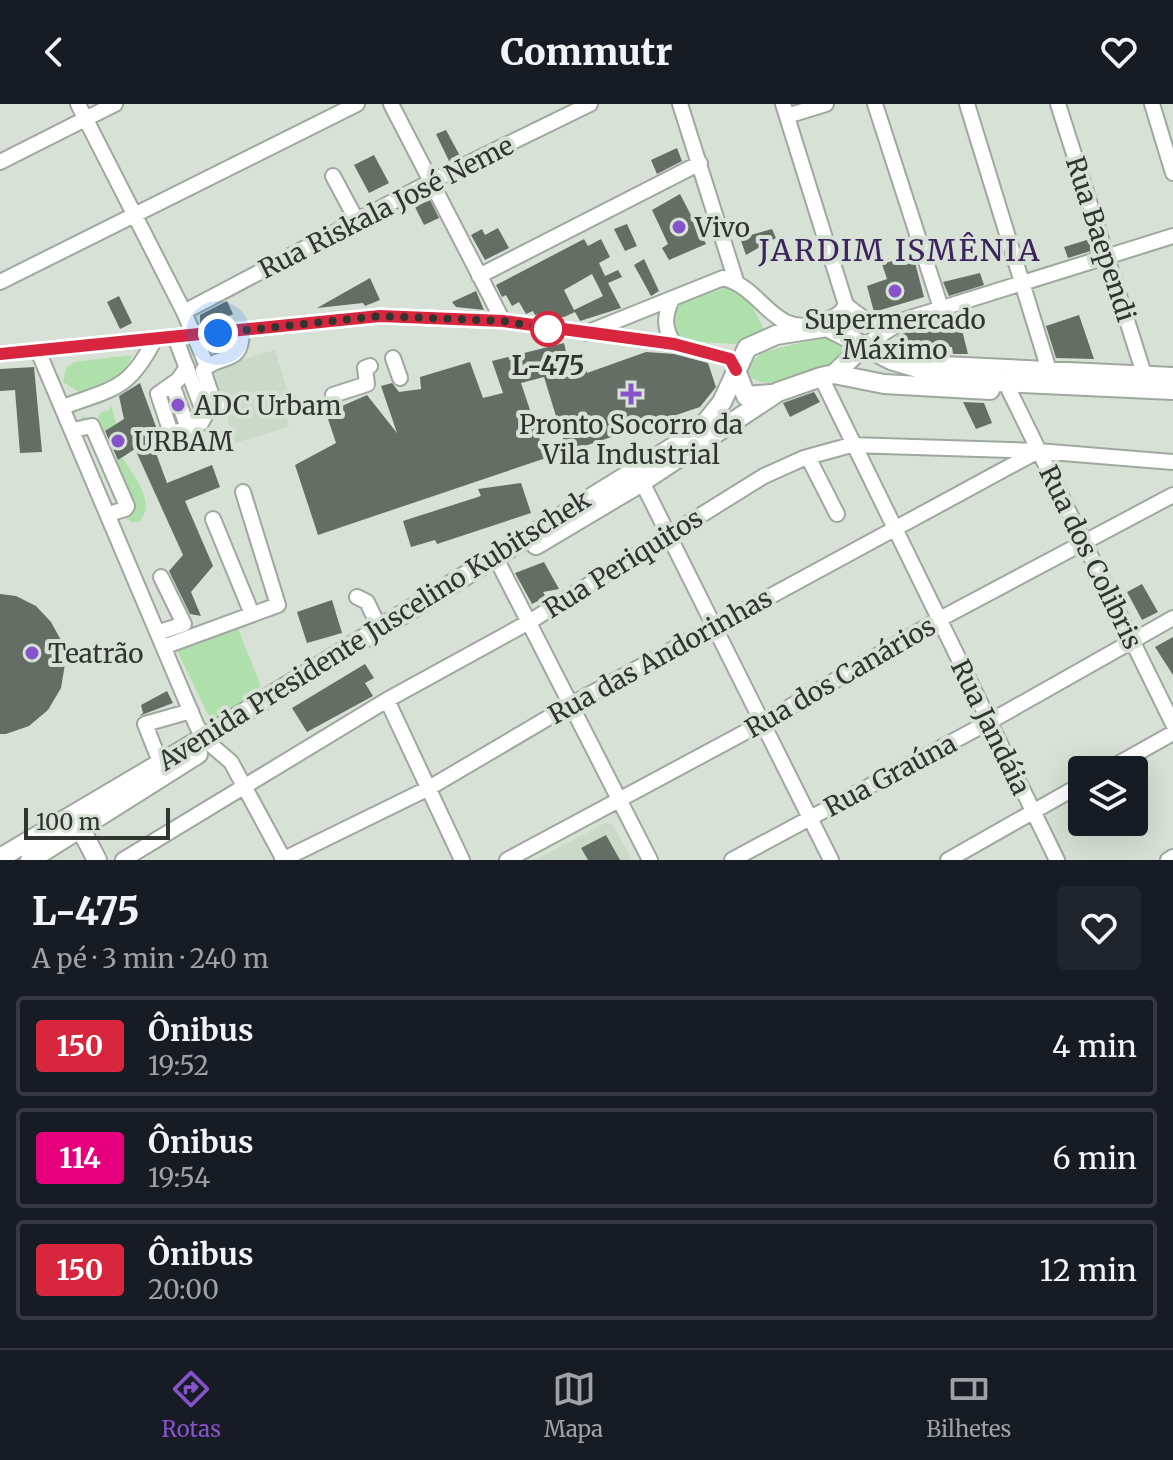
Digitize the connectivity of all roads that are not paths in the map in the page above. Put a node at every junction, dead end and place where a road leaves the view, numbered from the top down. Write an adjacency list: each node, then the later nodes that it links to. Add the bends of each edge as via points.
1 (78, 104): 13 (street)
2 (115, 104): 13 (street)
3 (357, 104): 19 (street)
4 (391, 104): 18 (street)
5 (590, 104): 18 (street, Rua Riskala José Neme)
6 (680, 104): 15 (street)
7 (826, 104): 12 (street)
8 (875, 104): 29 (street)
9 (967, 104): 26 (street)
10 (1058, 104): 22 (street, Rua Baependi)
11 (1152, 104): 16 (street)
12 (785, 110): 28 (street)
13 (84, 118): 14 (street); 19 (street)
14 (0, 162)
15 (700, 163): 23 (street); 24 (street)
16 (1173, 173)
17 (333, 176): 20 (street)
18 (430, 182): 20 (street, Rua Riskala José Neme); 23 (street)
19 (133, 215): 25 (street); 30 (street)
20 (357, 221): 30 (street, Rua Riskala José Neme)
21 (1173, 236): 22 (street)
22 (1107, 258): 26 (street); 52 (street, Rua Baependi)
23 (479, 276): 33 (street)
24 (730, 280): 27 (street); 34 (street, via 774,315)
25 (0, 282)
26 (1024, 285): 29 (street); 50 (street)
27 (671, 301): 31 (street); 41 (street, via 666,330)
28 (846, 305): 32 (street, via 867,322); 34 (street, via 836,317)
29 (942, 311): 32 (street)
30 (184, 312): 37 (street)
31 (628, 315): 36 (street); 39 (street)
32 (904, 320): 42 (street)
33 (503, 321): 35 (street, via 380,316); 36 (street)
34 (804, 329): 42 (main road, Avenida Presidente Juscelino Kubitschek, via 827,327); 51 (main road, Avenida Presidente Juscelino Kubitschek, via 747,348)
35 (242, 330): 37 (street); 47 (street, via 235,356)
36 (582, 334): 39 (street)
37 (194, 335): 38 (street); 47 (street)
38 (175, 337): 40 (street); 49 (street)
39 (621, 338): 41 (street)
40 (155, 339): 43 (street); 62 (street, via 139,371 121,386)
41 (674, 344): 51 (street, via 730,359)
42 (865, 345): 46 (main road, Avenida Presidente Juscelino Kubitschek); 54 (main road)
43 (38, 351): 44 (street); 62 (street)
44 (0, 354)
45 (393, 358): 55 (street)
46 (891, 360): 50 (street); 57 (main road, Avenida Presidente Juscelino Kubitschek, via 997,382)
47 (207, 366): 61 (street, via 203,375 215,405)
48 (370, 366): 59 (street, via 365,368 367,384)
49 (187, 367): 49 (street, via 205,416 188,428 172,384)
50 (1048, 367): 52 (street)
51 (736, 370): 58 (main road, via 746,396); 83 (main road, Avenida Presidente Juscelino Kubitschek, via 722,402 699,431)
52 (1144, 374): 53 (street)
53 (1173, 375)
54 (827, 376): 56 (main road); 58 (main road, Avenida Presidente Juscelino Kubitschek); 63 (street, Rua Jandáia)
55 (400, 378)
56 (1009, 390): 60 (main road); 64 (street, Rua dos Colibris)
57 (1173, 390)
58 (778, 392): 67 (main road, Avenida Presidente Juscelino Kubitschek)
59 (333, 395)
60 (1173, 400)
61 (225, 405)
62 (63, 407): 85 (street)
63 (851, 445): 64 (street, Rua Periquitos); 65 (street, Rua Periquitos); 72 (street, Rua Jandáia)
64 (1038, 451): 66 (street, Rua Periquitos); 72 (street, Rua das Andorinhas); 74 (street, Rua dos Colibris)
65 (808, 457): 70 (street); 73 (street, Rua Periquitos, via 764,476)
66 (1173, 462)
67 (642, 482): 73 (street); 75 (main road, Avenida Presidente Juscelino Kubitschek)
68 (243, 492): 78 (street, via 280,602)
69 (1173, 495): 74 (street, Rua dos Canários)
70 (837, 514)
71 (213, 519): 78 (street)
72 (893, 527): 80 (street, Rua Jandáia); 82 (street, Rua das Andorinhas)
73 (669, 534): 81 (street, Rua Periquitos); 82 (street)
74 (1084, 543): 80 (street, Rua dos Canários); 86 (street, Rua dos Colibris)
75 (500, 566): 81 (street); 94 (main road, Avenida Presidente Juscelino Kubitschek)
76 (161, 577): 84 (street)
77 (359, 603): 83 (street)
78 (252, 614): 84 (street)
79 (1173, 618): 86 (street, Rua Graúna)
80 (938, 620): 90 (street, Rua dos Canários); 91 (street, Rua Jandáia)
81 (529, 622): 87 (street, Rua Periquitos); 88 (street)
82 (716, 626): 88 (street, Rua das Andorinhas); 90 (street)
83 (379, 627): 94 (main road, Avenida Presidente Juscelino Kubitschek)
84 (186, 630): 85 (street)
85 (163, 639): 89 (street)
86 (1133, 640): 91 (street, Rua Graúna); 92 (street, Rua dos Colibris)
87 (387, 700): 97 (street, Rua Periquitos); 98 (street)
88 (570, 705): 98 (street, Rua das Andorinhas); 100 (street)
89 (191, 711): 94 (street); 96 (street, via 145,724)
90 (764, 722): 100 (street, Rua dos Canários); 102 (street)
91 (989, 722): 101 (street, Rua Jandáia); 102 (street, Rua Graúna)
92 (1173, 724)
93 (1173, 733): 95 (street)
94 (208, 741): 96 (main road, Avenida Presidente Juscelino Kubitschek); 97 (street, via 231,762); 103 (main road, Avenida Presidente Juscelino Kubitschek)
95 (1132, 756)
96 (160, 762): 103 (main road, Avenida Presidente Juscelino Kubitschek)
97 (245, 785): 108 (street, Rua Periquitos); 109 (street)
98 (429, 788): 109 (street, Rua das Andorinhas); 110 (street)
99 (1068, 792): 101 (street)
100 (619, 801): 111 (street, Rua dos Canários); 112 (street)
101 (1033, 811): 115 (street); 116 (street, Rua Jandáia)
102 (810, 817): 113 (street, Rua Graúna); 114 (street)
103 (76, 821): 105 (main road, Avenida Presidente Juscelino Kubitschek); 106 (main road, Avenida Presidente Juscelino Kubitschek); 107 (main road)
104 (1173, 857): 117 (street)
105 (0, 858)
106 (30, 860)
107 (97, 860)
108 (123, 860)
109 (283, 860)
110 (462, 860)
111 (507, 860)
112 (650, 860)
113 (732, 860)
114 (831, 860)
115 (948, 860)
116 (1057, 860)
117 (1168, 860)

